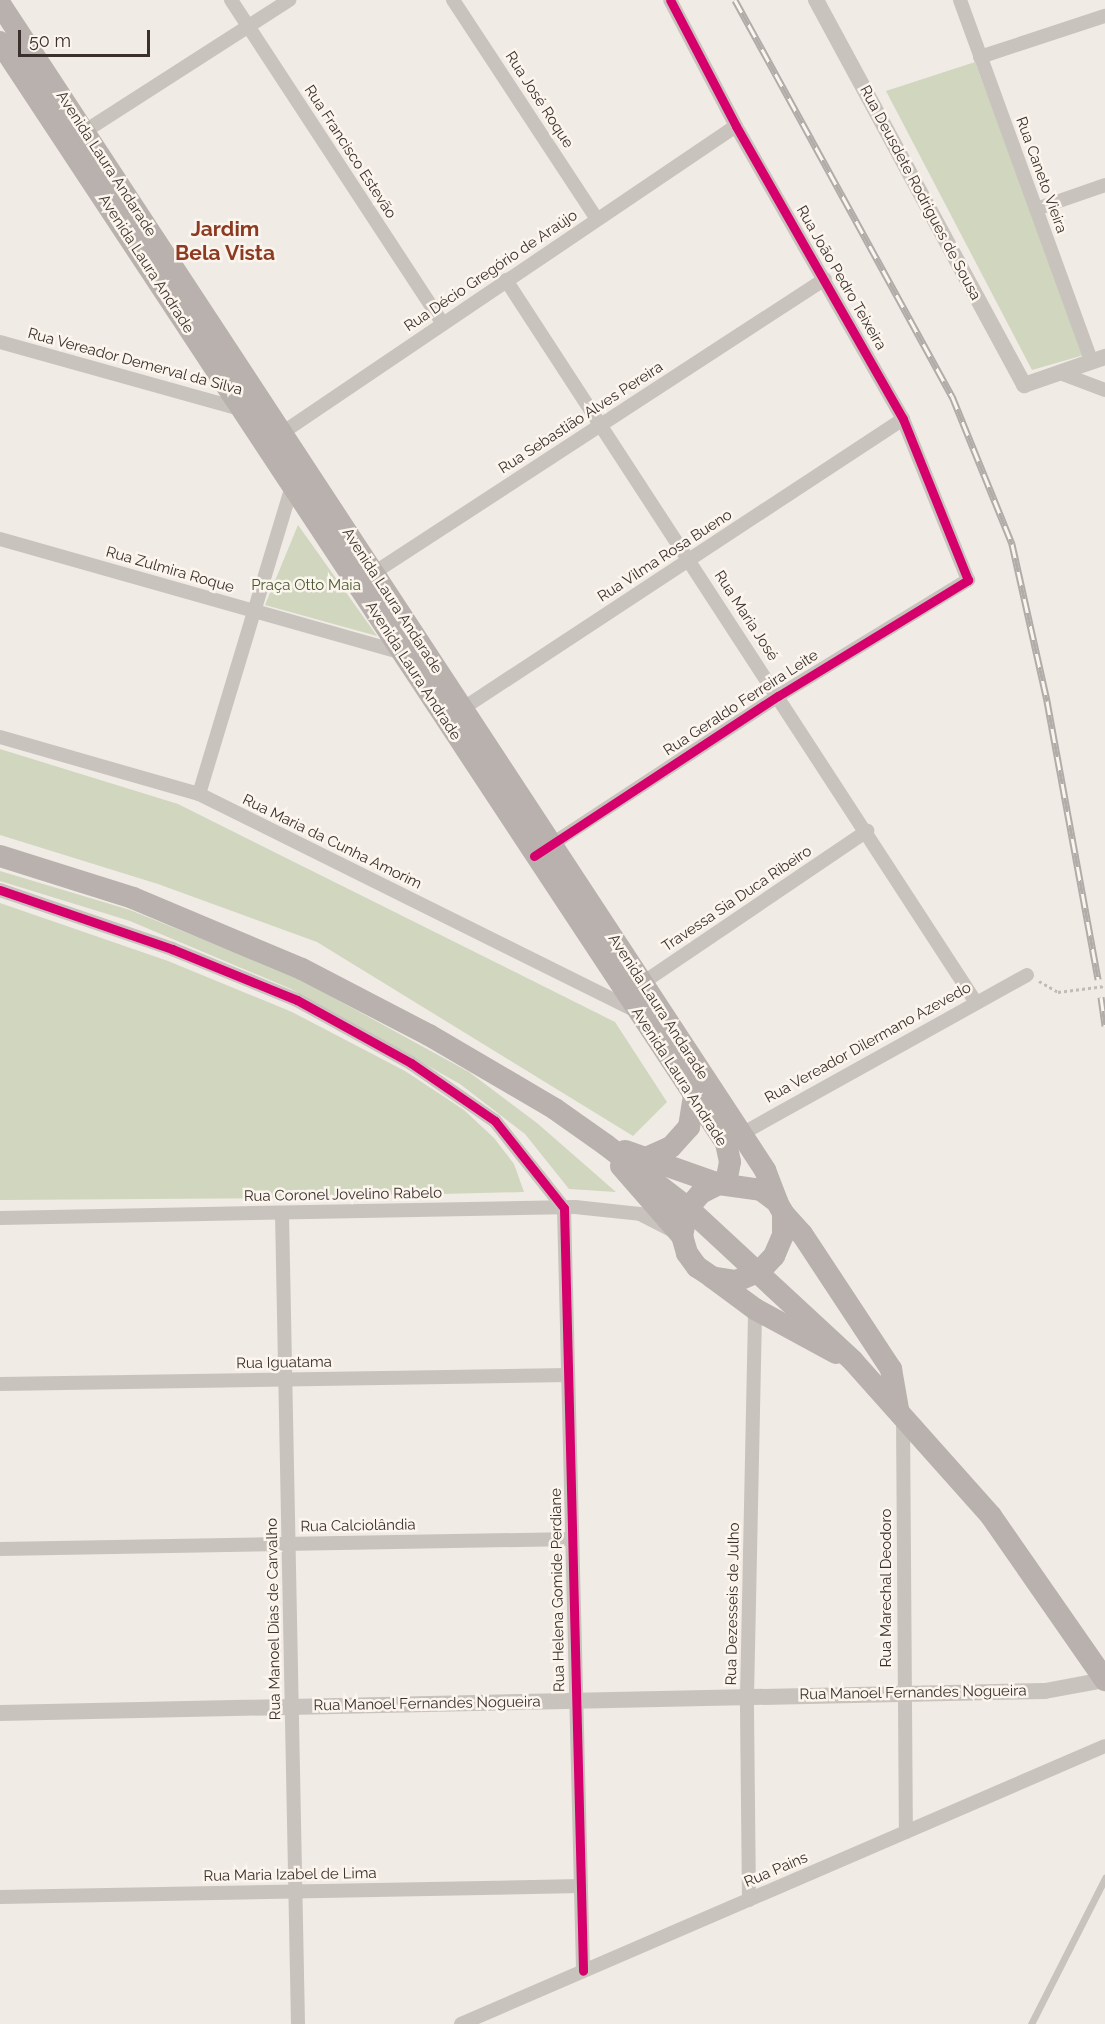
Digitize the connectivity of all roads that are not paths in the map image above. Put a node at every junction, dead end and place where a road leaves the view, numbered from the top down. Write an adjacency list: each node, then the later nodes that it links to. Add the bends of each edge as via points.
1 (231, 0): 9 (street, Rua Francisco Estevão)
2 (289, 0): 9 (street)
3 (453, 0): 16 (street, Rua José Roque)
4 (670, 0): 12 (street, Rua João Pedro Teixeira)
5 (816, 0): 22 (street, Rua Deusdete Rodrigues de Sousa, via 1024,385)
6 (960, 0): 11 (street, Rua Caneto Vieira)
7 (0, 4): 13 (main road, Avenida Laura Andarade)
8 (1105, 16): 11 (street)
9 (248, 27): 13 (street); 19 (street, Rua Francisco Estevão)
10 (0, 42): 13 (main road)
11 (980, 57): 15 (street, Rua Caneto Vieira)
12 (736, 126): 16 (street, Rua Décio Gregório de Araújo); 17 (street, Rua João Pedro Teixeira)
13 (75, 138): 24 (main road, Avenida Laura Andarade)
14 (1105, 185): 15 (street)
15 (1036, 209): 21 (street, Rua Caneto Vieira)
16 (597, 219): 18 (street, Rua Décio Gregório de Araújo)
17 (825, 279): 25 (street, Rua João Pedro Teixeira); 26 (street, Rua Sebastião Alves Pereira)
18 (506, 280): 19 (street, Rua Décio Gregório de Araújo); 26 (street, Rua Maria José)
19 (442, 323): 27 (street, Rua Décio Gregório de Araújo)
20 (0, 342): 24 (street, Rua Vereador Demerval da Silva)
21 (1098, 359): 22 (street)
22 (1059, 373): 23 (street)
23 (1105, 390)
24 (251, 405): 27 (main road, Avenida Laura Andarade)
25 (903, 419): 30 (street, Rua Vilma Rosa Bueno); 32 (street, Rua João Pedro Teixeira)
26 (601, 424): 30 (street, Rua Maria José); 31 (street, Rua Sebastião Alves Pereira)
27 (273, 439): 28 (main road, Avenida Laura Andrade); 31 (main road, Avenida Laura Andarade)
28 (292, 486): 31 (main road, Avenida Laura Andrade); 33 (street)
29 (0, 539): 33 (street, Rua Zulmira Roque)
30 (689, 559): 35 (street, Rua Maria José); 36 (street, Rua Vilma Rosa Bueno)
31 (365, 579): 34 (main road, Avenida Laura Andrade); 36 (main road, Avenida Laura Andarade)
32 (968, 580): 35 (street, Rua Geraldo Ferreira Leite)
33 (254, 611): 34 (street, Rua Zulmira Roque); 38 (street)
34 (400, 652): 36 (main road, Avenida Laura Andrade)
35 (777, 696): 39 (street, Rua Maria José); 40 (street, Rua Geraldo Ferreira Leite)
36 (454, 715): 40 (main road, Avenida Laura Andarade)
37 (0, 737): 38 (street, Rua Maria da Cunha Amorim)
38 (199, 794): 44 (street, Rua Maria da Cunha Amorim)
39 (867, 831): 44 (street, Travessa Sia Duca Ribeiro); 45 (street, Rua Maria José)
40 (543, 850): 44 (main road, Avenida Laura Andarade)
41 (0, 855): 48 (main road, via 133,898 302,969 429,1035 555,1109)
42 (0, 890): 52 (street, via 172,949 297,1000 411,1063 495,1121)
43 (1027, 975): 45 (street, Rua Vereador Dilermano Azevedo)
44 (635, 996): 46 (main road, Avenida Laura Andrade); 47 (main road, Avenida Laura Andarade)
45 (975, 1001): 47 (street, Rua Vereador Dilermano Azevedo)
46 (694, 1096): 47 (main road, Avenida Laura Andrade); 49 (main road, via 689,1127 671,1147)
47 (733, 1138): 50 (main road, Avenida Laura Andrade); 51 (main road, Avenida Laura Andarade, via 765,1170)
48 (606, 1145): 49 (main road); 53 (main road); 56 (main road, via 634,1185)
49 (646, 1158): 50 (main road)
50 (723, 1184): 51 (main road, via 761,1190); 53 (main road, via 701,1193)
51 (780, 1207): 57 (main road, via 783,1235 774,1256); 64 (main road, via 891,1369)
52 (564, 1208): 54 (street, Rua Coronel Jovelino Rabelo); 56 (street, Rua Coronel Jovelino Rabelo, via 640,1214); 61 (street, Rua Helena Gomide Perdiane)
53 (688, 1208): 56 (main road); 57 (main road)
54 (282, 1213): 55 (street, Rua Coronel Jovelino Rabelo); 62 (street, Rua Manoel Dias de Carvalho)
55 (0, 1218)
56 (682, 1236): 58 (main road, via 697,1267)
57 (760, 1271): 58 (main road, via 736,1281); 60 (main road)
58 (712, 1277): 59 (main road)
59 (755, 1309): 60 (main road); 70 (street, Rua Dezesseis de Julho)
60 (853, 1361): 64 (main road)
61 (568, 1376): 62 (street, Rua Iguatama); 65 (street, Rua Helena Gomide Perdiane)
62 (285, 1380): 63 (street, Rua Iguatama); 66 (street, Rua Manoel Dias de Carvalho)
63 (0, 1384)
64 (900, 1412): 68 (main road, via 992,1516); 69 (street, Rua Marechal Deodoro)
65 (572, 1539): 66 (street, Rua Calciolândia); 71 (street, Rua Helena Gomide Perdiane)
66 (289, 1544): 67 (street, Rua Calciolândia); 72 (street, Rua Manoel Dias de Carvalho)
67 (0, 1549)
68 (1105, 1680): 69 (street, Rua Manoel Fernandes Nogueira, via 1045,1691)
69 (905, 1694): 70 (street, Rua Manoel Fernandes Nogueira); 75 (street, Rua Marechal Deodoro)
70 (747, 1697): 71 (street, Rua Manoel Fernandes Nogueira); 80 (street, Rua Dezesseis de Julho)
71 (576, 1701): 72 (street, Rua Manoel Fernandes Nogueira); 77 (street, Rua Helena Gomide Perdiane)
72 (292, 1707): 73 (street, Rua Manoel Fernandes Nogueira); 78 (street, Rua Manoel Dias de Carvalho)
73 (0, 1713)
74 (1105, 1746): 75 (street, Rua Pains)
75 (906, 1832): 80 (street, Rua Pains)
76 (1105, 1878): 84 (lane)
77 (581, 1886): 78 (street, Rua Maria Izabel de Lima); 81 (street, Rua Helena Gomide Perdiane)
78 (296, 1892): 79 (street, Rua Maria Izabel de Lima); 82 (street, Rua Manoel Dias de Carvalho)
79 (0, 1897)
80 (749, 1900): 81 (street, Rua Pains)
81 (583, 1971): 83 (street, Rua Pains)
82 (298, 2024)
83 (461, 2024)
84 (1031, 2024)

